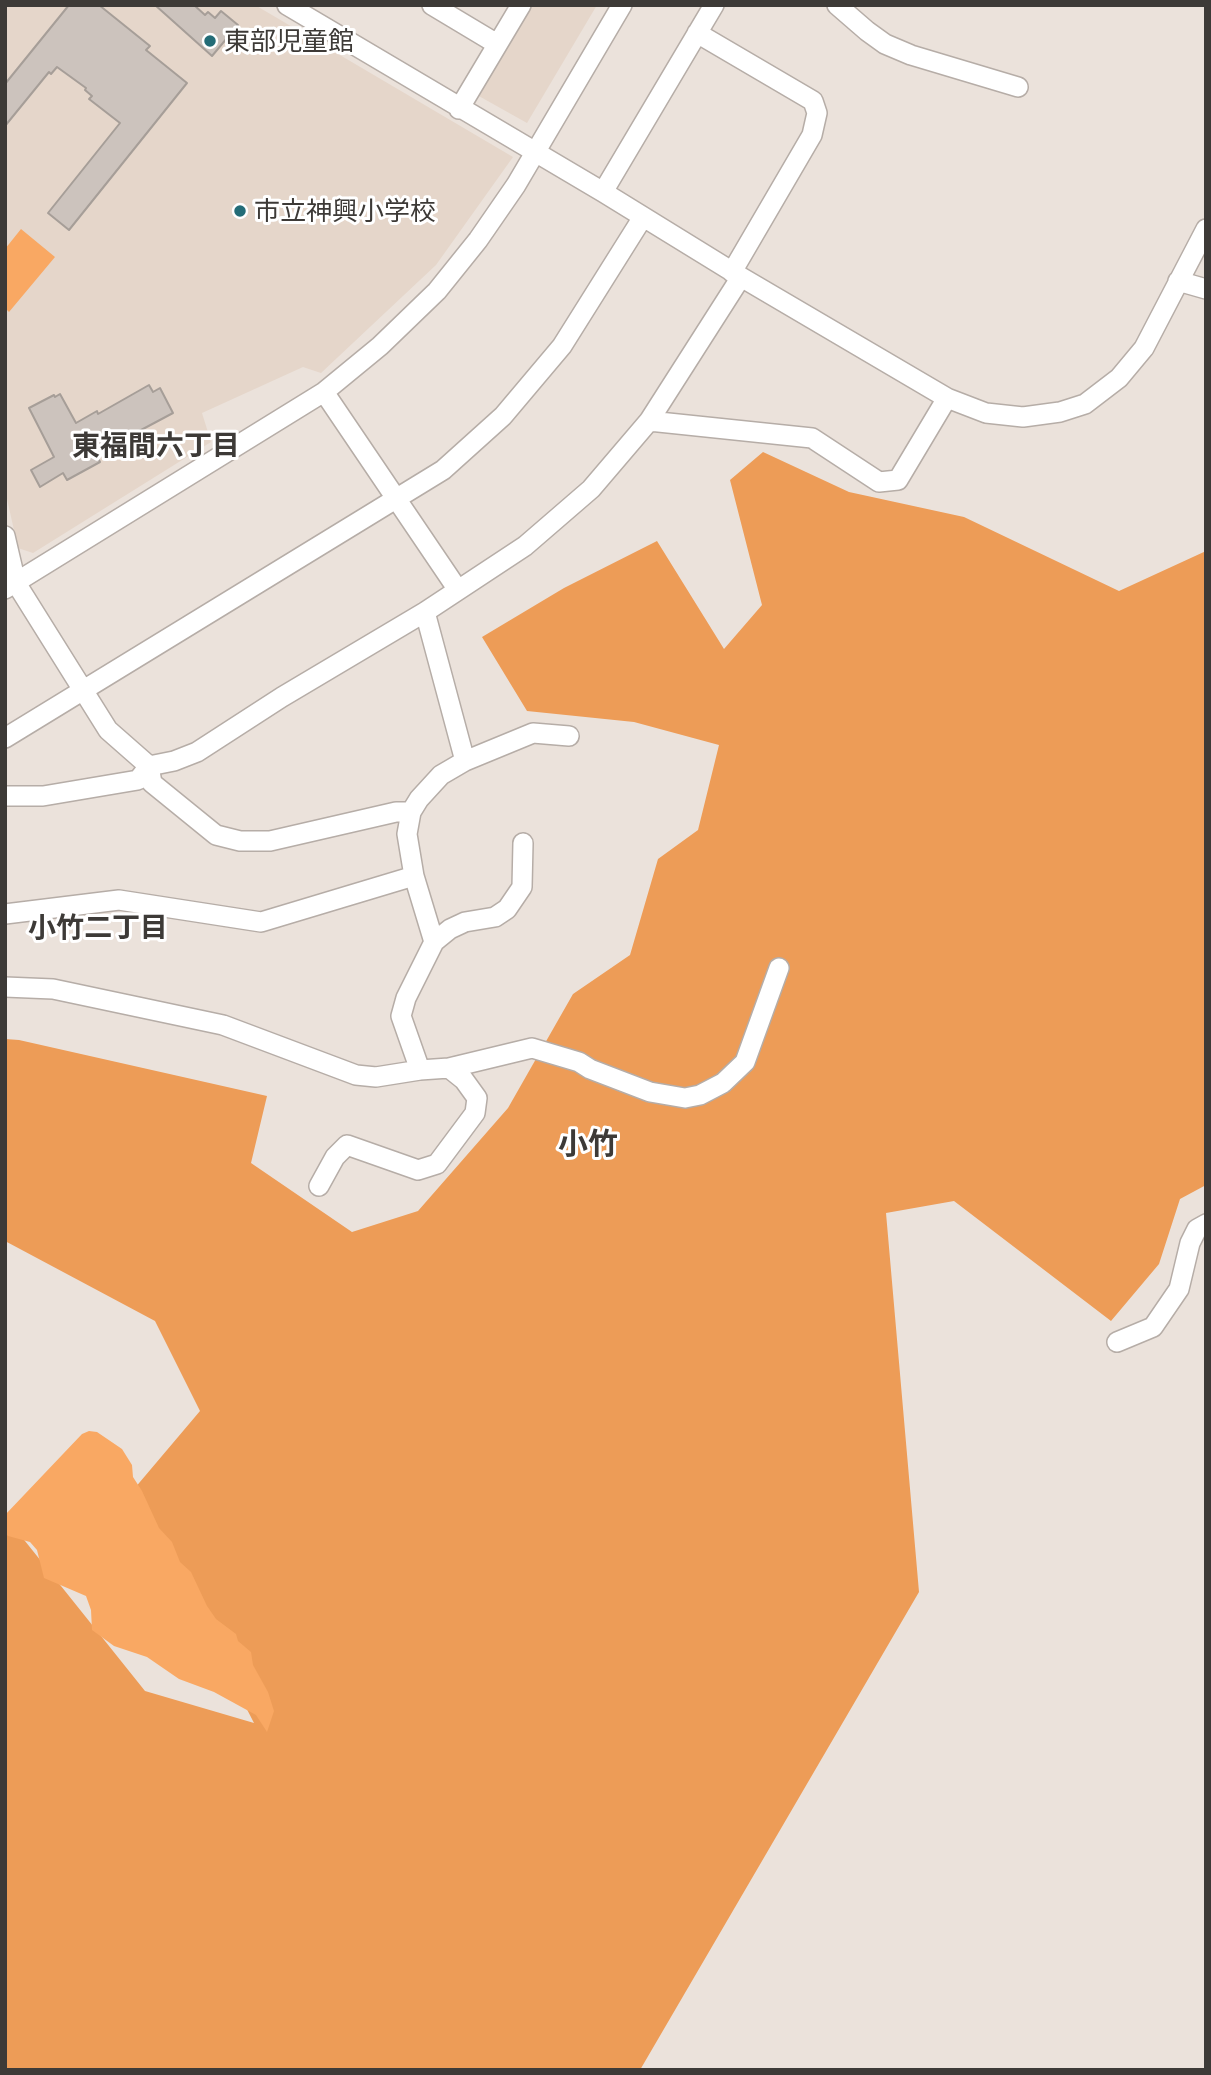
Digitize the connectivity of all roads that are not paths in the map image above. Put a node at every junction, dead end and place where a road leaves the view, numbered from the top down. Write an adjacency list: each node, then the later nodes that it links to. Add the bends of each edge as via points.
1 (287, 5): 10 (street)
2 (432, 5): 8 (street)
3 (521, 5): 8 (street)
4 (622, 5): 11 (street)
5 (714, 5): 7 (street)
6 (837, 5): 9 (street, via 885,44)
7 (697, 33): 12 (street); 15 (street, via 813,101 817,113 812,135)
8 (497, 44): 10 (street)
9 (1018, 87)
10 (459, 109): 11 (street)
11 (536, 152): 12 (street); 18 (street, via 478,240 437,291)
12 (603, 192): 13 (street)
13 (643, 217): 15 (street); 21 (street, via 562,346 503,416 443,470)
14 (1206, 229): 16 (street)
15 (737, 274): 19 (street); 20 (street)
16 (1178, 281): 17 (street); 19 (street, via 1144,348 1119,378 1085,404 1023,417 986,413)
17 (1206, 289)
18 (324, 392): 21 (street); 23 (street)
19 (947, 398): 20 (street, via 898,480 879,482 812,438)
20 (649, 421): 24 (street, via 591,489 524,546)
21 (395, 500): 24 (street); 26 (street)
22 (5, 536): 23 (street)
23 (11, 586): 26 (street)
24 (458, 590): 25 (street)
25 (425, 612): 29 (street); 30 (street, via 197,752)
26 (83, 691): 28 (street); 30 (street, via 108,730)
27 (569, 736): 29 (street, via 533,733)
28 (5, 738)
29 (465, 761): 32 (street, via 441,775)
30 (149, 766): 31 (street, via 138,780 43,796); 32 (street, via 152,783 216,835 240,841 270,841)
31 (5, 796)
32 (411, 812): 34 (street, via 407,834)
33 (523, 843): 36 (street, via 522,887 507,909 495,917 465,922)
34 (414, 876): 35 (street, via 261,922 119,900); 36 (street)
35 (5, 914)
36 (434, 942): 40 (street, via 401,1016)
37 (779, 968): 39 (street, via 745,1062 723,1083 700,1095 685,1098 650,1092 533,1048)
38 (5, 987): 40 (street, via 52,989 223,1025 356,1075 376,1077)
39 (449, 1068): 40 (street); 41 (street, via 477,1098 475,1112 437,1164 418,1170 347,1145)
40 (421, 1070)
41 (319, 1186)
42 (1206, 1224): 43 (street, via 1197,1229 1190,1243 1179,1289 1153,1327)
43 (1117, 1342)

